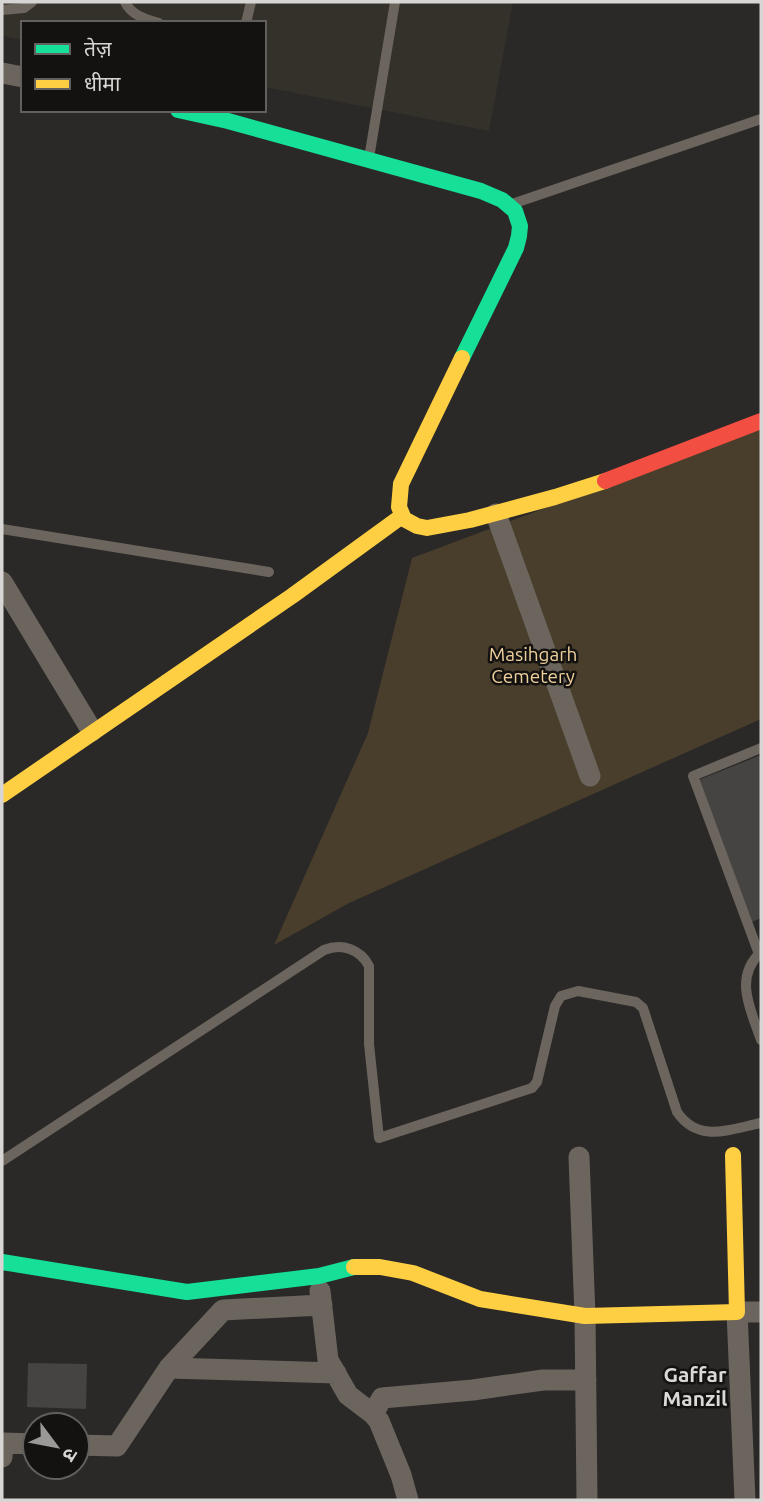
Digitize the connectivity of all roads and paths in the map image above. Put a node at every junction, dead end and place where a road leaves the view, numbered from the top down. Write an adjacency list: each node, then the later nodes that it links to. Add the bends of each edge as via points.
1 (32, 2): 5 (lane, via 24,8)
2 (125, 2): 6 (lane, via 138,16)
3 (251, 2): 7 (lane)
4 (395, 2): 13 (lane)
5 (2, 10)
6 (153, 21)
7 (246, 21)
8 (2, 73): 9 (street)
9 (21, 77)
10 (195, 112): 11 (street)
11 (229, 116): 13 (street)
12 (761, 119): 14 (lane)
13 (368, 159): 14 (street, via 481,191)
14 (509, 205): 17 (street, via 521,222 516,248 401,484 397,499)
15 (761, 421): 16 (street, via 591,486)
16 (496, 514): 17 (street, via 426,528); 23 (street)
17 (402, 516): 21 (street)
18 (2, 529): 19 (lane)
19 (269, 572)
20 (2, 582): 21 (street)
21 (92, 731): 24 (street)
22 (761, 748): 25 (lane, via 692,776)
23 (590, 776)
24 (2, 793)
25 (760, 953): 26 (lane, via 744,984)
26 (761, 1040)
27 (761, 1123): 30 (lane, via 706,1133 687,1124 677,1112 643,1008 636,1002 578,991 561,996 555,1006 532,1088 379,1138 369,1044 369,966 355,951 333,946)
28 (733, 1155): 34 (street)
29 (579, 1157): 36 (street)
30 (2, 1161)
31 (2, 1262): 32 (street, via 187,1293)
32 (319, 1276): 33 (street); 36 (street, via 353,1267 380,1267 412,1273 480,1299)
33 (322, 1305): 37 (street, via 223,1310); 38 (street, via 328,1360)
34 (737, 1312): 35 (street); 36 (street); 46 (street)
35 (761, 1312)
36 (585, 1316): 39 (street)
37 (169, 1368): 38 (street); 42 (street, via 117,1446)
38 (336, 1373): 40 (street, via 348,1395)
39 (586, 1380): 40 (street, via 543,1380 387,1397 378,1402); 45 (street)
40 (373, 1414): 44 (street)
41 (21, 1444): 43 (street, via 3,1443)
42 (91, 1445)
43 (2, 1457)
44 (408, 1500)
45 (587, 1500)
46 (745, 1500)

